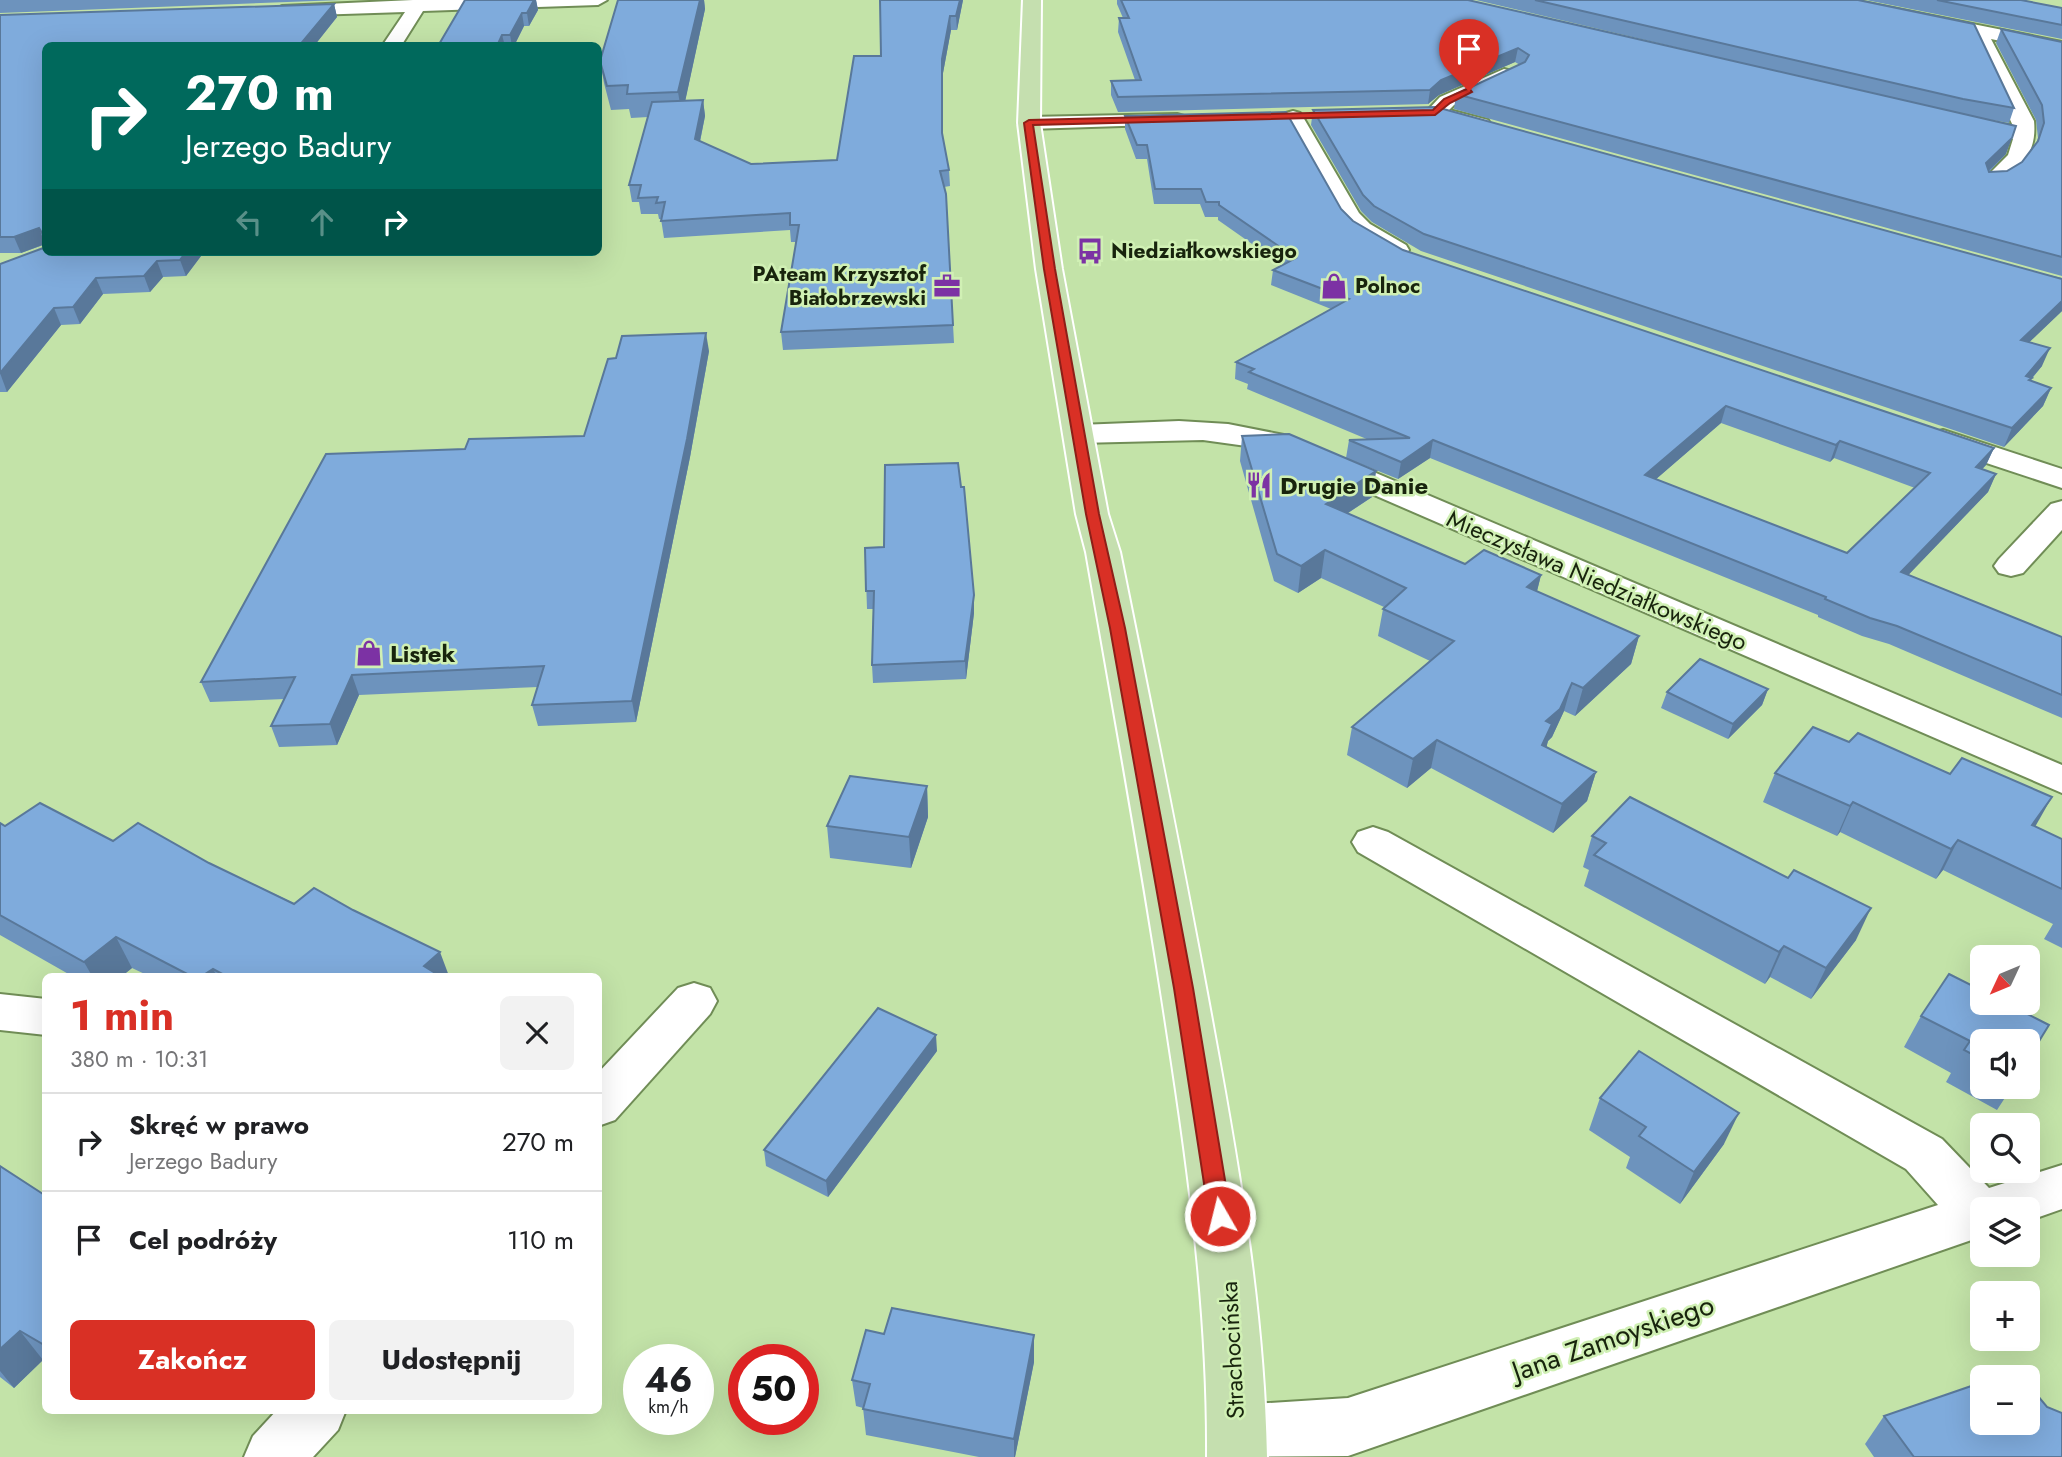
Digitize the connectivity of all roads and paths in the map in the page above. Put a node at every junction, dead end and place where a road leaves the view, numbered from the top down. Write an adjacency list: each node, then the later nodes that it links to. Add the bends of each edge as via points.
1 (598, 0): 4 (street)
2 (1032, 0): 15 (main road, Strachocińska)
3 (1827, 0): 6 (street)
4 (420, 3): 5 (street); 7 (street)
5 (258, 11)
6 (1978, 31): 8 (street); 17 (street, via 2023,121)
7 (394, 42)
8 (2062, 48)
9 (1514, 70): 10 (street, via 1447,101)
10 (1435, 113): 11 (street); 16 (street)
11 (1410, 114)
12 (1293, 117): 19 (street, via 1349,217 1385,245)
13 (1199, 119): 15 (street)
14 (1943, 119): 17 (street)
15 (1029, 123): 21 (main road, Strachocińska)
16 (1501, 131)
17 (2025, 135): 18 (street, via 2019,158)
18 (1993, 181)
19 (1423, 262)
20 (1918, 430): 22 (street)
21 (1079, 434): 25 (street, Mieczysława Niedziałkowskiego, via 1199,428 1242,432 1278,442); 36 (main road, Strachocińska, via 1217,1191 1231,1290)
22 (2062, 479)
23 (2062, 511): 24 (street)
24 (2011, 566)
25 (2062, 780)
26 (1373, 842): 32 (street, via 1924,1154)
27 (694, 1001): 30 (street)
28 (0, 1012): 29 (street)
29 (42, 1017)
30 (602, 1102)
31 (2062, 1187): 33 (street, Jana Zamoyskiego)
32 (1970, 1197)
33 (2032, 1197)
34 (1970, 1217): 36 (street, Jana Zamoyskiego, via 1348,1427)
35 (313, 1414): 37 (street)
36 (1237, 1445)
37 (274, 1457)

